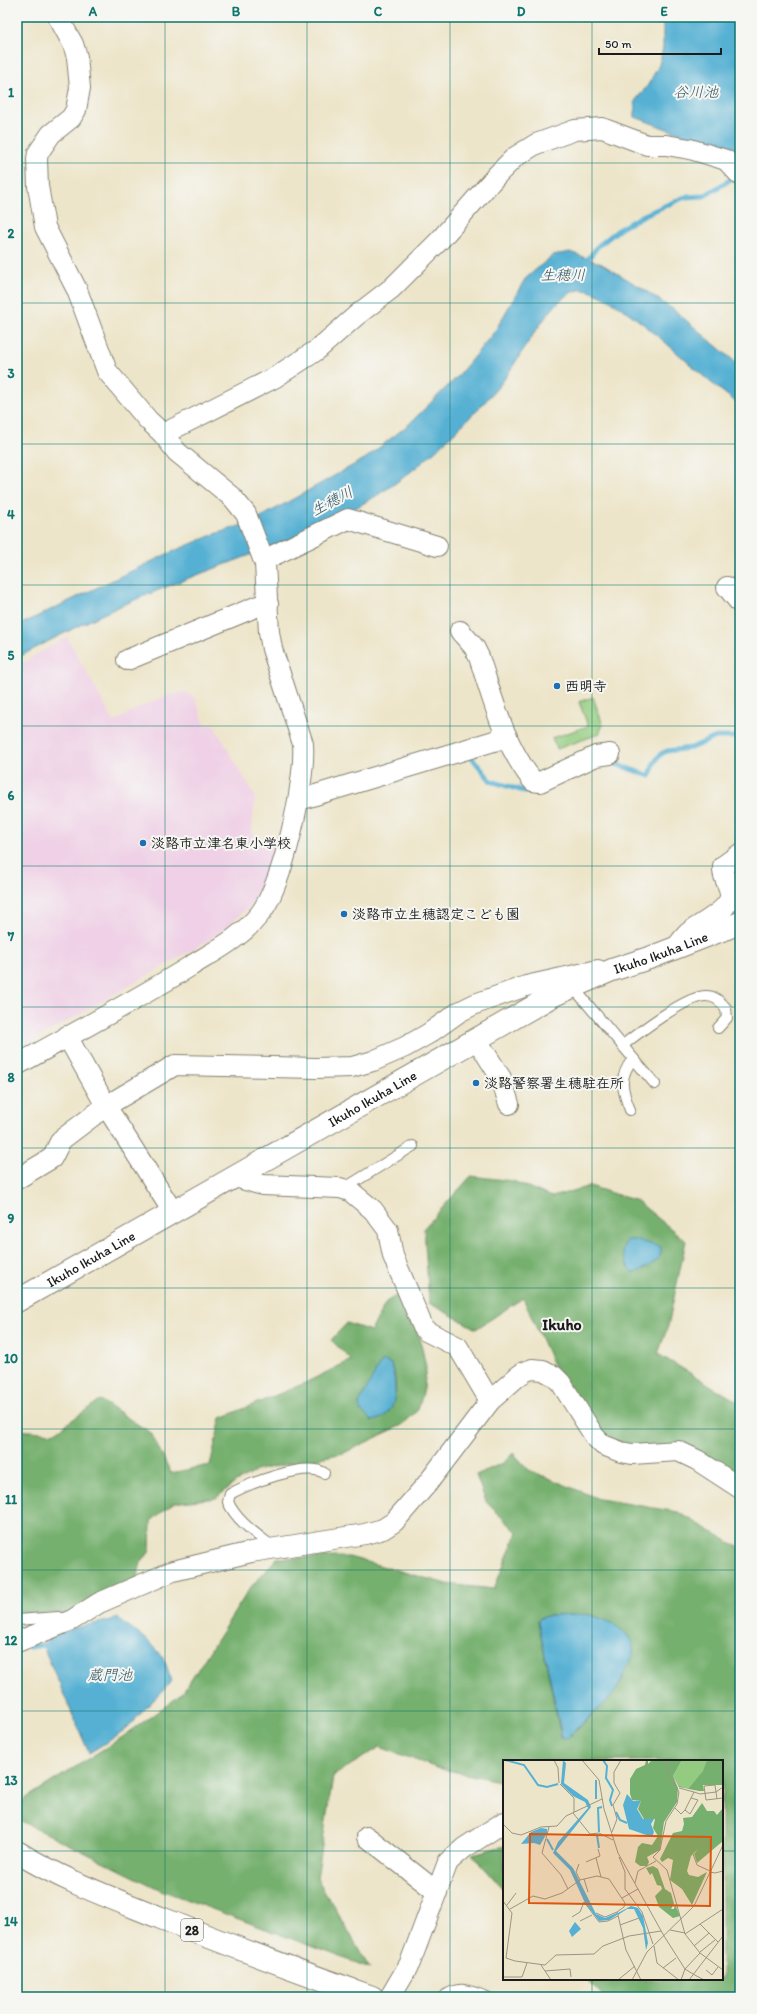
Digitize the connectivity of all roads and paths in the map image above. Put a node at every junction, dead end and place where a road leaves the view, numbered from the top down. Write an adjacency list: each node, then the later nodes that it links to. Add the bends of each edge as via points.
1 (58, 17): 3 (street, via 73,44 78,61 80,88 76,110 71,118 51,134 38,153 38,186 45,227 77,290 108,371 148,420)
2 (738, 172): 3 (street, via 726,160 690,149 646,145 602,128 575,130 536,144 515,157 439,241 392,288 317,350 274,378)
3 (163, 434): 5 (street, via 177,452 241,507)
4 (436, 546): 5 (street, via 348,519)
5 (262, 556): 8 (street)
6 (727, 588): 7 (street)
7 (740, 603)
8 (268, 604): 10 (street); 13 (street, via 272,650 303,744)
9 (460, 631): 11 (street, via 479,657)
10 (127, 660)
11 (507, 737): 12 (street, via 522,767 536,782 596,756); 13 (street)
12 (610, 754)
13 (300, 800): 20 (street, via 275,885 260,915 232,941)
14 (740, 854): 16 (street, via 723,866 722,872 730,894 729,901 705,923 688,934)
15 (740, 923): 16 (main road, Ikuho Ikuha Line)
16 (675, 948): 17 (main road, Ikuho Ikuha Line)
17 (629, 965): 18 (main road, Ikuho Ikuha Line); 27 (street, via 534,984 485,1001 459,1012 405,1047 352,1067 174,1065)
18 (572, 986): 21 (main road, Ikuho Ikuha Line, via 543,1000); 22 (lane)
19 (718, 1028): 22 (lane, via 727,1018 726,1008 716,998 702,996 666,1014)
20 (67, 1036): 24 (street); 27 (street)
21 (477, 1040): 26 (street, via 501,1078); 30 (main road, Ikuho Ikuha Line)
22 (622, 1046): 23 (lane)
23 (633, 1059): 25 (lane); 28 (lane, via 625,1068 622,1081)
24 (17, 1065)
25 (655, 1084)
26 (509, 1104)
27 (106, 1106): 31 (street, via 61,1140 52,1158); 33 (street)
28 (630, 1110)
29 (413, 1146): 32 (lane)
30 (235, 1177): 32 (street, via 249,1183 270,1186); 33 (main road, Ikuho Ikuha Line)
31 (17, 1179)
32 (343, 1188): 35 (street, via 350,1191 385,1224 391,1237 393,1256 423,1326 426,1331 458,1347)
33 (173, 1212): 34 (main road, Ikuho Ikuha Line)
34 (17, 1301)
35 (490, 1401): 37 (street, via 524,1372 532,1369 543,1370 561,1383 603,1445 632,1454 678,1451); 38 (street, via 427,1484 394,1522 383,1529 365,1534)
36 (324, 1473): 38 (lane, via 316,1470 284,1474 230,1494 230,1508)
37 (740, 1488)
38 (274, 1548): 40 (street, via 220,1558 173,1571 99,1603)
39 (17, 1620): 40 (lane, via 58,1617)
40 (61, 1625): 41 (street)
41 (17, 1642)
42 (503, 1823): 45 (street, via 454,1856 447,1866)
43 (367, 1837): 45 (street)
44 (17, 1852): 46 (main road, 28, via 34,1863 111,1898 245,1952)
45 (437, 1892): 47 (street, via 410,1963)
46 (372, 1997)
47 (390, 1997)
48 (443, 1997): 49 (lane, via 457,1989)
49 (487, 1997)

